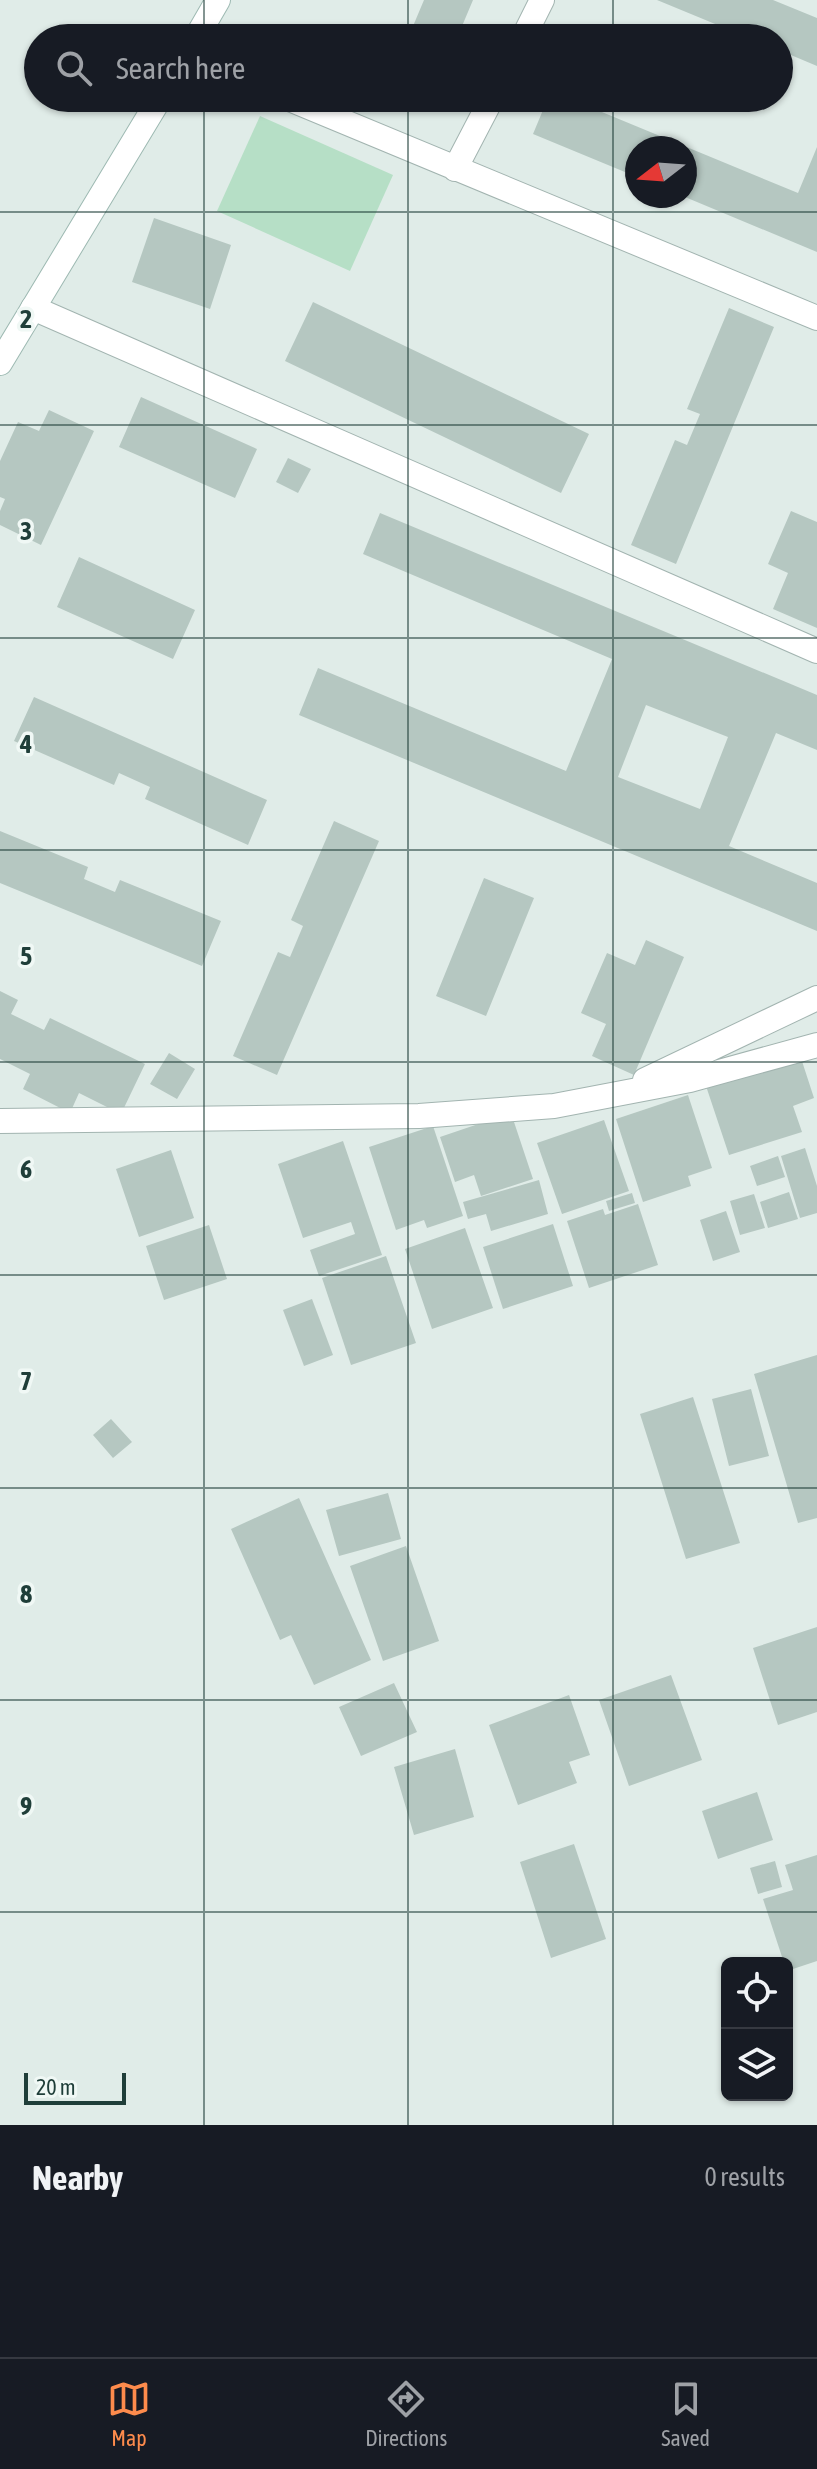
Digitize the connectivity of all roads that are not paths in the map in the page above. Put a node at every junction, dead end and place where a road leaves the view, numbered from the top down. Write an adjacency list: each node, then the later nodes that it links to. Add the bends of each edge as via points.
1 (218, 0): 3 (street)
2 (542, 0): 4 (street)
3 (204, 24)
4 (530, 24)
5 (152, 112): 9 (street)
6 (320, 112): 8 (street)
7 (485, 112): 8 (street)
8 (455, 169): 10 (street)
9 (33, 308): 11 (street); 12 (street)
10 (817, 318)
11 (0, 363)
12 (817, 651)
13 (817, 998): 15 (street)
14 (817, 1045): 15 (street)
15 (614, 1095): 16 (street, via 554,1106 419,1116)
16 (0, 1121)

